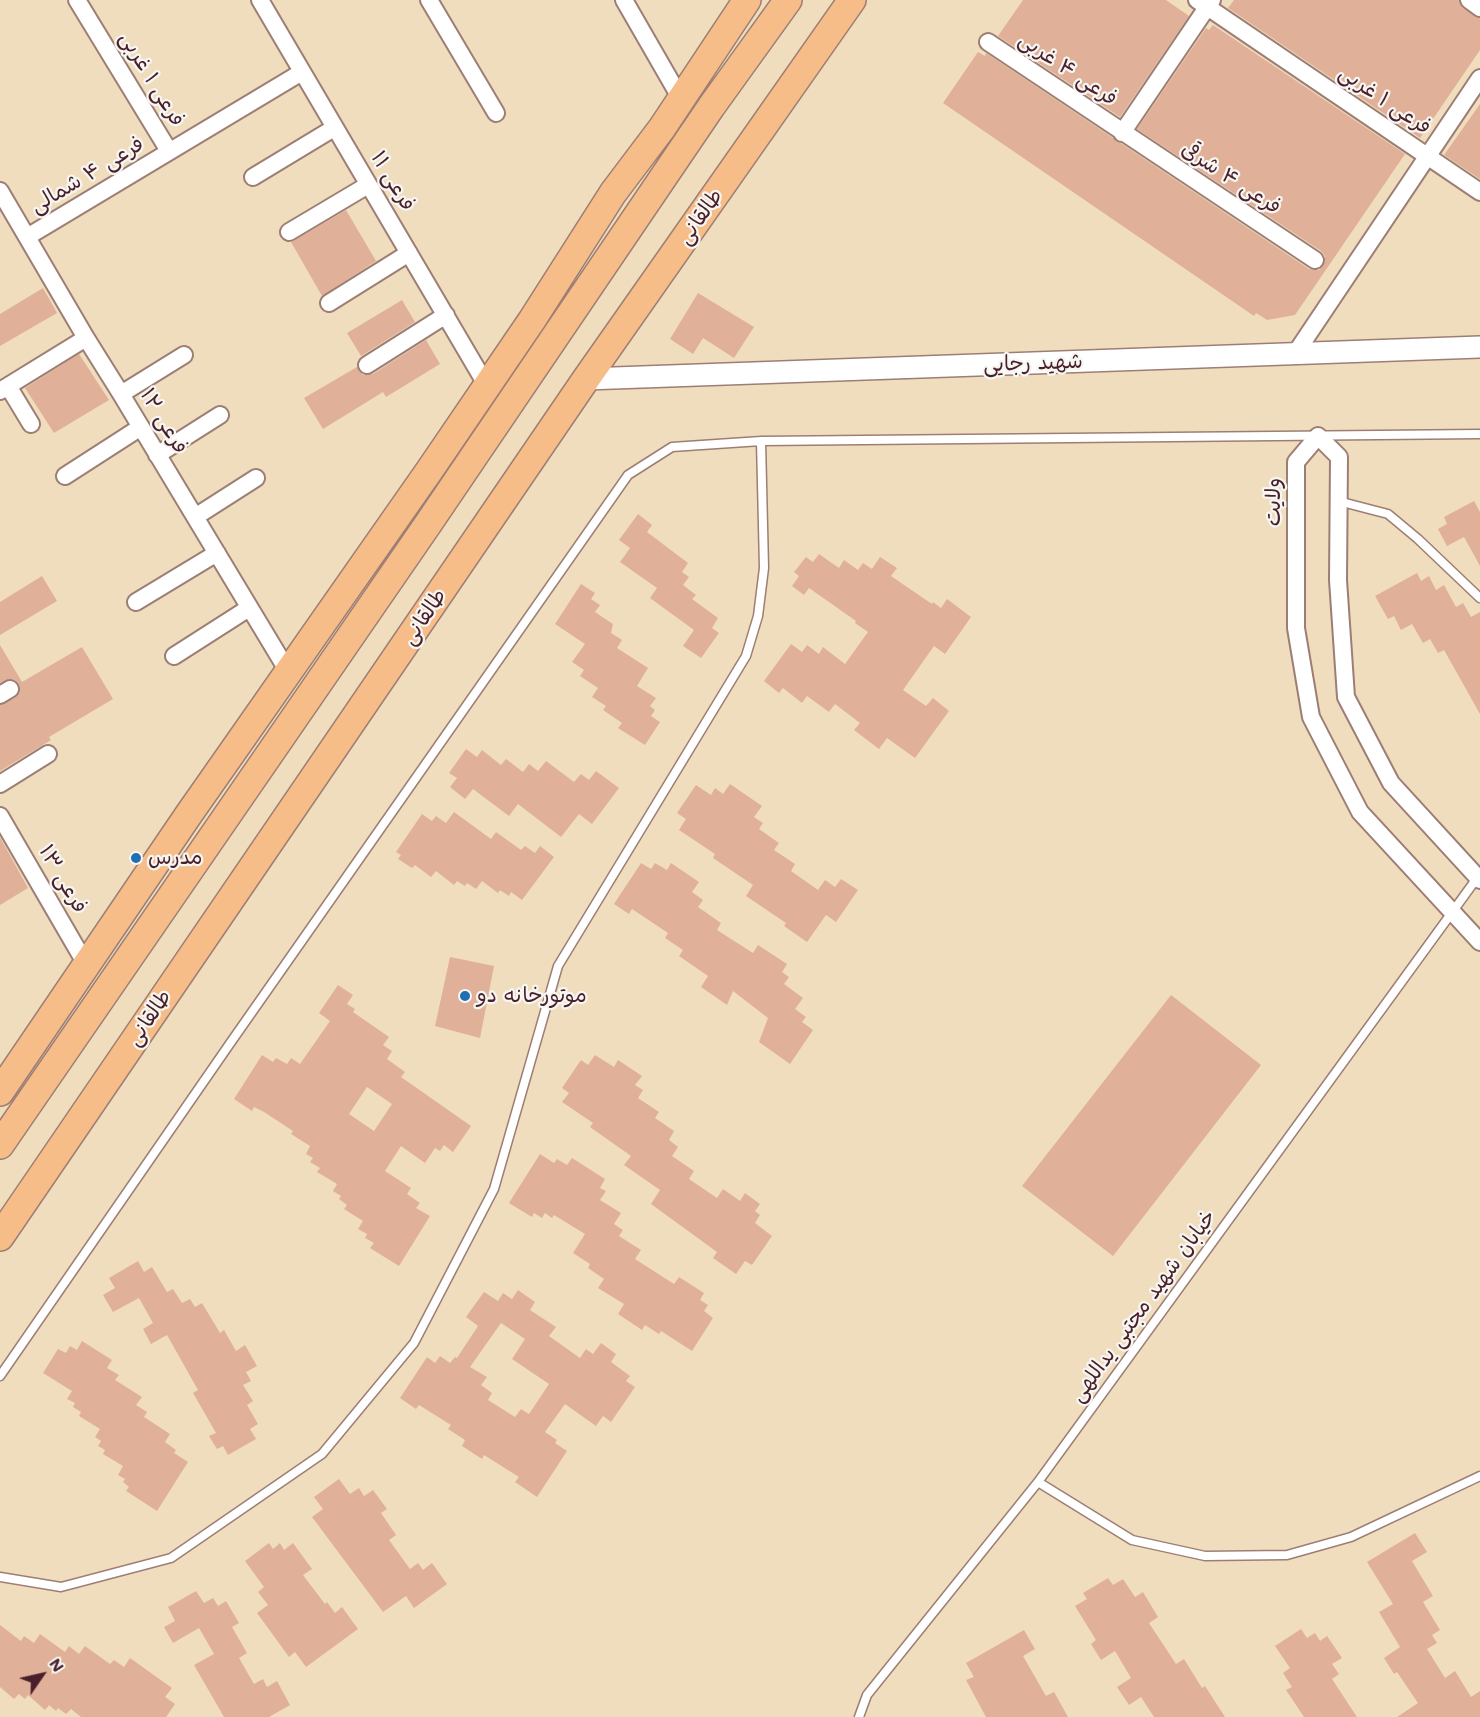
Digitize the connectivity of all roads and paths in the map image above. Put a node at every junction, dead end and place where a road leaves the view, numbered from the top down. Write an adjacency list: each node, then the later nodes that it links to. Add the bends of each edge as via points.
1 (77, 0): 18 (street, فرعی ۱ غربی)
2 (260, 0): 12 (street, فرعی ۱۱)
3 (429, 0): 15 (street)
4 (624, 0): 14 (street)
5 (747, 0): 14 (main road)
6 (788, 0): 64 (main road)
7 (852, 0): 35 (main road, طالقانی)
8 (1469, 0): 10 (street)
9 (1205, 2): 17 (street); 19 (street, فرعی ۱ غربی)
10 (1480, 8)
11 (988, 42): 17 (street, فرعی ۴ غربی)
12 (302, 72): 16 (street, فرعی ۱۱); 18 (street, فرعی ۴ شمالی)
13 (1480, 78): 19 (street)
14 (681, 99): 36 (main road, via 613,193)
15 (496, 113)
16 (334, 128): 20 (street); 21 (street, فرعی ۱۱)
17 (1122, 133): 27 (street, فرعی ۴ شرقی)
18 (169, 151): 25 (street, فرعی ۴ شمالی)
19 (1428, 156): 23 (street, فرعی ۱ غربی); 32 (street)
20 (253, 177)
21 (368, 184): 24 (street); 26 (street, فرعی ۱۱)
22 (0, 191): 25 (street, فرعی ۱۲)
23 (1480, 192)
24 (289, 232)
25 (27, 237): 30 (street, فرعی ۱۲)
26 (409, 253): 28 (street); 29 (street, فرعی ۱۱)
27 (1315, 260)
28 (329, 303)
29 (446, 315): 34 (street); 36 (street, فرعی ۱۱)
30 (86, 338): 37 (street); 38 (street, فرعی ۱۲)
31 (1480, 347): 32 (street, شهید رجایی)
32 (1295, 354): 35 (street, شهید رجایی)
33 (184, 355): 38 (street)
34 (366, 365)
35 (586, 379): 65 (main road, طالقانی)
36 (487, 386): 55 (main road)
37 (4, 388): 40 (street)
38 (121, 394): 41 (street, فرعی ۱۲)
39 (220, 415): 45 (street)
40 (31, 424)
41 (141, 427): 45 (street, فرعی ۱۲); 46 (street)
42 (1480, 434): 43 (lane)
43 (1318, 436): 44 (lane); 48 (street, via 1339,457); 60 (street, ولایت, via 1296,462 1296,628 1311,717 1360,812)
44 (761, 441): 66 (lane, via 672,447 628,475); 69 (lane, via 764,568 758,616 746,656 558,966 494,1189 414,1343 322,1454 171,1558 61,1587)
45 (157, 455): 49 (street, فرعی ۱۲)
46 (65, 476)
47 (256, 478): 49 (street)
48 (1338, 501): 51 (lane, via 1388,514); 59 (street, via 1338,580 1346,696 1391,783)
49 (195, 517): 50 (street, فرعی ۱۲)
50 (216, 553): 52 (street); 53 (street, فرعی ۱۲)
51 (1480, 598)
52 (136, 602)
53 (249, 608): 54 (street); 55 (street, فرعی ۱۲)
54 (174, 656)
55 (288, 673): 62 (main road)
56 (48, 754): 57 (street)
57 (0, 784)
58 (0, 816): 62 (street, فرعی ۱۳)
59 (1479, 879): 60 (lane, خیابان شهید مجتبی یداللهی)
60 (1452, 912): 61 (street, ولایت); 68 (lane, خیابان شهید مجتبی یداللهی)
61 (1480, 942)
62 (87, 966): 63 (main road)
63 (0, 1092)
64 (0, 1145)
65 (0, 1237)
66 (0, 1376)
67 (1480, 1476): 68 (lane, via 1352,1537 1287,1555 1205,1556 1132,1540)
68 (1038, 1482): 70 (lane, خیابان شهید مجتبی یداللهی, via 867,1695)
69 (0, 1577)
70 (860, 1717)

